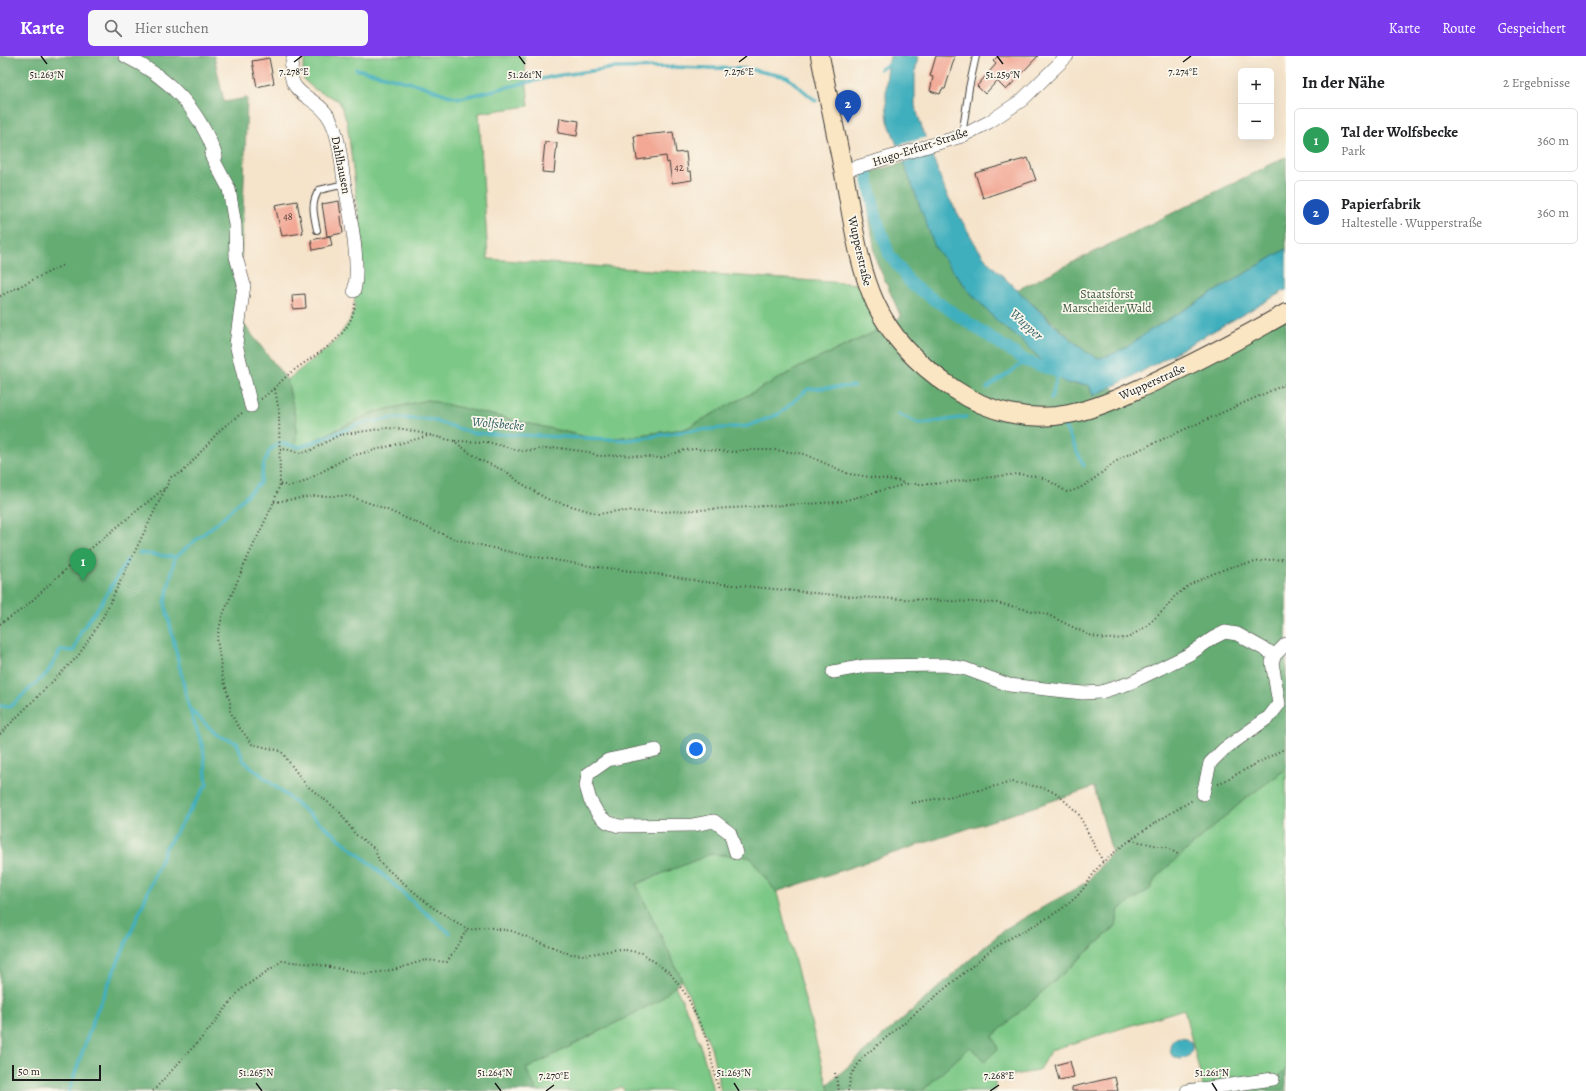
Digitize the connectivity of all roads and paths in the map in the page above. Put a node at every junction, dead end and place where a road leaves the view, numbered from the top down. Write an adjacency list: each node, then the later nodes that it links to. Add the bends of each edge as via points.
1 (125, 56): 16 (street, via 158,77 184,98 200,120 216,156 212,158 229,189 235,225 236,257 244,285 236,344)
2 (294, 56): 8 (street, Dahlhausen, via 291,76 294,86 324,110 331,121)
3 (820, 56): 7 (main road, Wupperstraße)
4 (976, 56): 6 (lane)
5 (1068, 56): 6 (street, Hugo-Erfurt-Straße, via 1022,100)
6 (962, 136): 7 (street, Hugo-Erfurt-Straße)
7 (843, 171): 13 (main road, Wupperstraße, via 862,268 883,320 908,352 940,380 968,399 999,411 1026,417 1047,417 1096,407 1198,362)
8 (345, 184): 9 (lane, via 319,190 313,203); 11 (street, Dahlhausen, via 353,232 356,282)
9 (317, 230)
10 (63, 265): 12 (path)
11 (354, 291): 15 (path, via 354,310 335,342 289,374)
12 (0, 296)
13 (1286, 313)
14 (1286, 384): 21 (path, via 1123,457 1074,491 1067,492 1046,479 1028,474)
15 (275, 389): 16 (path); 19 (path, via 279,412)
16 (251, 406): 22 (path, via 221,429 183,472 171,477)
17 (432, 435): 18 (path); 19 (path, via 386,428 339,435 310,451 299,453); 20 (path, via 348,457 302,483 289,486)
18 (454, 442): 21 (path, via 487,442 521,451 570,448 598,456 660,458 696,449 734,452 790,451 804,454 849,474 898,480); 21 (path, via 478,459 507,472 547,499 599,514 617,511 660,512 839,502)
19 (280, 449): 20 (path)
20 (280, 484): 23 (path)
21 (906, 484)
22 (167, 486): 25 (path, via 67,568 24,608); 29 (path, via 102,618 78,656)
23 (274, 502): 24 (path, via 314,496 349,496 454,539 526,555 703,582 855,597 997,603 1046,614 1089,635 1105,639 1128,638 1145,627 1175,596 1191,584 1210,575 1233,566); 38 (path, via 222,617 217,638 230,711 252,744 281,751 306,785 339,811 355,834 374,848 380,863 432,907)
24 (1286, 558)
25 (0, 624)
26 (1286, 644): 27 (street)
27 (1276, 655): 28 (street, via 1237,634 1225,632 1155,673 1101,692 1089,693 1009,685 966,669 945,665 865,666); 32 (street, via 1272,662 1279,704 1269,717 1224,749 1210,763)
28 (833, 672)
29 (0, 734)
30 (1286, 748): 32 (path, via 1231,776)
31 (656, 750): 35 (street, via 608,760 588,774 586,786 598,814 607,822 619,826 693,825 714,821 730,833)
32 (1203, 794): 34 (path)
33 (911, 803): 37 (path, via 1012,782 1044,788 1056,793 1078,813)
34 (1131, 840): 36 (path, via 1168,848); 37 (path)
35 (736, 853)
36 (1179, 855)
37 (1103, 862): 44 (path, via 1076,897 1060,909 1001,942 863,1057 851,1075)
38 (467, 929): 41 (path, via 447,962 425,960 397,969 366,974 315,964 282,961 240,990 207,1032); 42 (path, via 486,927 512,931 570,954 585,955 620,949 642,953 670,973 687,996 706,1037)
39 (835, 1072): 43 (path)
40 (1273, 1079): 45 (street)
41 (153, 1091)
42 (719, 1091)
43 (839, 1091)
44 (848, 1091)
45 (1187, 1091)

